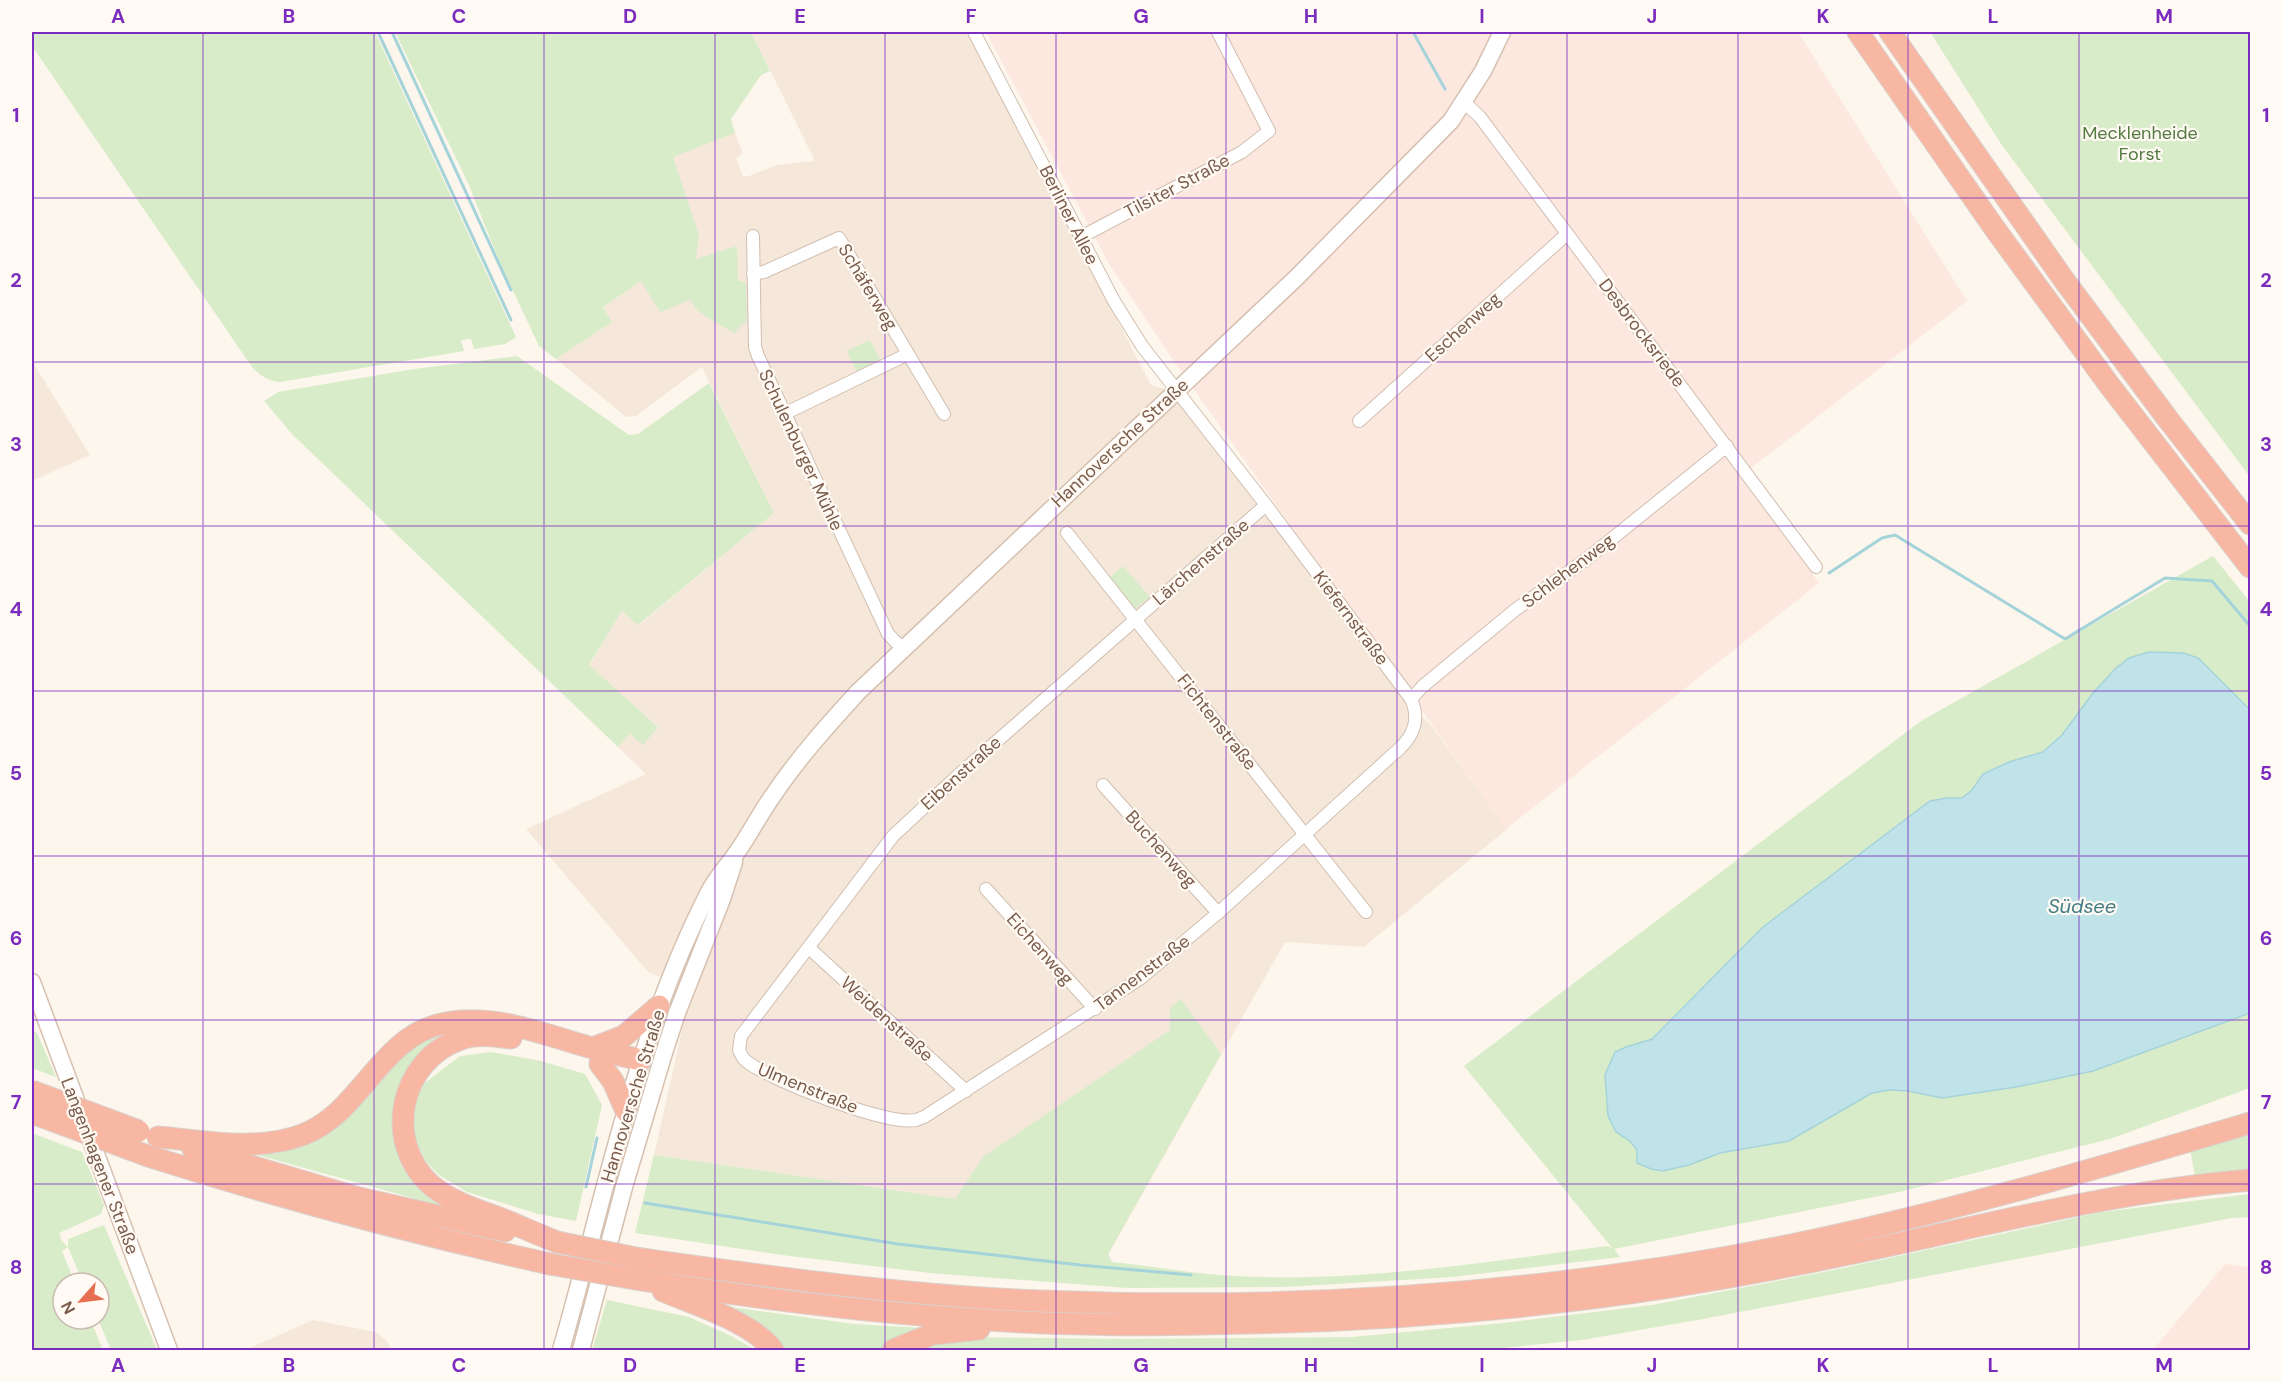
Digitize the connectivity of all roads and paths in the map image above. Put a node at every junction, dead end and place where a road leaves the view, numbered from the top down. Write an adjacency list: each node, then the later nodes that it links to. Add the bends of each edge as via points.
1 (974, 32): 9 (street, Berliner Allee)
2 (1218, 32): 9 (street, Tilsiter Straße, via 1269,131 1242,152)
3 (1502, 32): 6 (main road, Hannoversche Straße)
4 (1858, 32): 21 (highway, via 1995,229 2147,436)
5 (1890, 32): 18 (highway, via 2064,280)
6 (1464, 102): 7 (street, Desbrocksriede, via 1480,117); 12 (main road, Hannoversche Straße, via 1451,121 1296,278)
7 (1568, 234): 15 (street, Eschenweg); 16 (street, Desbrocksriede)
8 (753, 236): 10 (street, Schulenburger Mühle)
9 (1081, 237): 12 (street, Berliner Allee, via 1142,346)
10 (753, 274): 11 (street, Schäferweg, via 839,238); 13 (street, Schulenburger Mühle, via 755,347)
11 (908, 354): 13 (street); 14 (street, Schäferweg)
12 (1177, 390): 17 (street, Kiefernstraße); 23 (main road, Hannoversche Straße)
13 (784, 414): 23 (street, Schulenburger Mühle, via 888,634)
14 (944, 414)
15 (1359, 421)
16 (1727, 446): 20 (street, Desbrocksriede); 24 (street, Schlehenweg, via 1588,558 1515,610)
17 (1266, 505): 22 (street, Lärchenstraße); 24 (street, Kiefernstraße)
18 (2250, 525)
19 (1067, 533): 22 (street, Fichtenstraße)
20 (1816, 567)
21 (2250, 567)
22 (1136, 619): 26 (street, Fichtenstraße); 31 (street, Eibenstraße, via 892,836)
23 (902, 648): 27 (main road, Hannoversche Straße, via 815,738 775,791)
24 (1411, 699): 26 (street, via 1416,718 1408,741)
25 (1103, 785): 30 (street, Buchenweg)
26 (1304, 836): 29 (street, Fichtenstraße); 30 (street, Tannenstraße)
27 (735, 855): 33 (main road, Hannoversche Straße, via 709,892); 36 (main road, Hannoversche Straße, via 677,1013)
28 (986, 889): 34 (street, Eichenweg)
29 (1366, 912)
30 (1218, 913): 34 (street, Tannenstraße, via 1140,978)
31 (809, 948): 38 (street, Weidenstraße); 38 (street, Ulmenstraße, via 741,1036 739,1050 747,1062 845,1106 905,1120 924,1117)
32 (32, 982): 47 (main road, Langenhagener Straße)
33 (659, 1006): 35 (highway); 36 (main road, Hannoversche Straße)
34 (1095, 1009): 38 (street, Tannenstraße)
35 (597, 1056): 36 (highway); 39 (highway); 42 (highway, via 523,1027 477,1020 444,1023 414,1034 390,1053 327,1122 303,1135 269,1144); 44 (highway, via 520,1039 461,1039 434,1053 414,1077 407,1093 404,1139 416,1167 431,1185 461,1204)
36 (649, 1070): 39 (main road, Hannoversche Straße); 49 (main road, Hannoversche Straße, via 624,1187)
37 (32, 1091): 42 (highway, bridge)
38 (966, 1091)
39 (626, 1112): 48 (main road, Hannoversche Straße)
40 (32, 1113): 45 (highway, bridge, via 148,1156 353,1218 550,1264)
41 (2250, 1123): 44 (highway, bridge, via 1922,1216 1666,1267 1474,1291 1345,1300 1181,1304 1039,1301 798,1281 641,1259)
42 (148, 1134): 44 (highway, via 359,1197)
43 (2250, 1180): 46 (highway, via 2198,1184 2062,1207 1792,1266 1601,1297 1470,1312 1348,1320)
44 (557, 1242)
45 (635, 1279): 46 (highway, via 794,1302); 50 (highway, via 738,1323)
46 (1082, 1324): 51 (highway, via 1060,1332 962,1330 933,1334)
47 (169, 1350)
48 (561, 1350)
49 (581, 1350)
50 (773, 1350)
51 (893, 1350)

